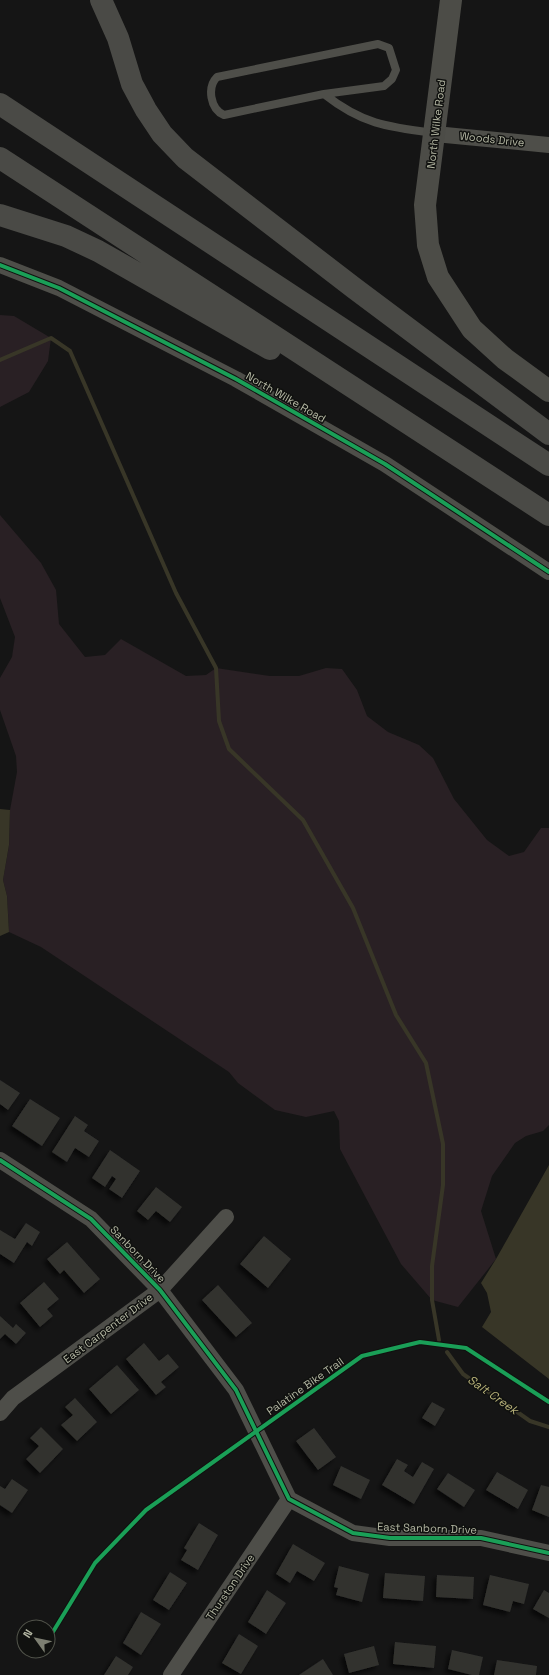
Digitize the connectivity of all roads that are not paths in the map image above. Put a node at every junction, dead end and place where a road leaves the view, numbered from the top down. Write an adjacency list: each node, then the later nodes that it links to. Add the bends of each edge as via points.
1 (101, 0): 4 (highway)
2 (114, 0): 4 (highway)
3 (451, 0): 7 (street, North Wilke Road)
4 (118, 38): 13 (highway, via 132,84 146,110 162,134 185,158)
5 (324, 94): 5 (lane, via 224,115 215,107 211,88 217,77 378,44 389,48 396,70 392,79 384,86); 7 (lane, via 357,116 379,124)
6 (0, 104): 14 (highway)
7 (435, 134): 8 (street, Woods Drive); 12 (street, North Wilke Road, via 425,205 428,245 438,277 472,329 505,359)
8 (549, 145)
9 (0, 158): 15 (highway)
10 (0, 215): 15 (highway, via 66,236 98,251)
11 (0, 265): 17 (street, North Wilke Road, via 59,288 242,382 385,464)
12 (549, 391)
13 (549, 434)
14 (549, 465)
15 (483, 472): 16 (highway)
16 (549, 515)
17 (549, 572)
18 (0, 1160): 20 (street, Sanborn Drive, via 91,1219)
19 (226, 1217): 20 (street, East Carpenter Drive)
20 (160, 1290): 21 (street, East Carpenter Drive, via 13,1398); 22 (street, Sanborn Drive, via 236,1390)
21 (0, 1414)
22 (290, 1499): 23 (street, East Sanborn Drive, via 353,1533 390,1538 481,1538); 24 (street, Thurston Drive)
23 (549, 1553)
24 (171, 1675)

